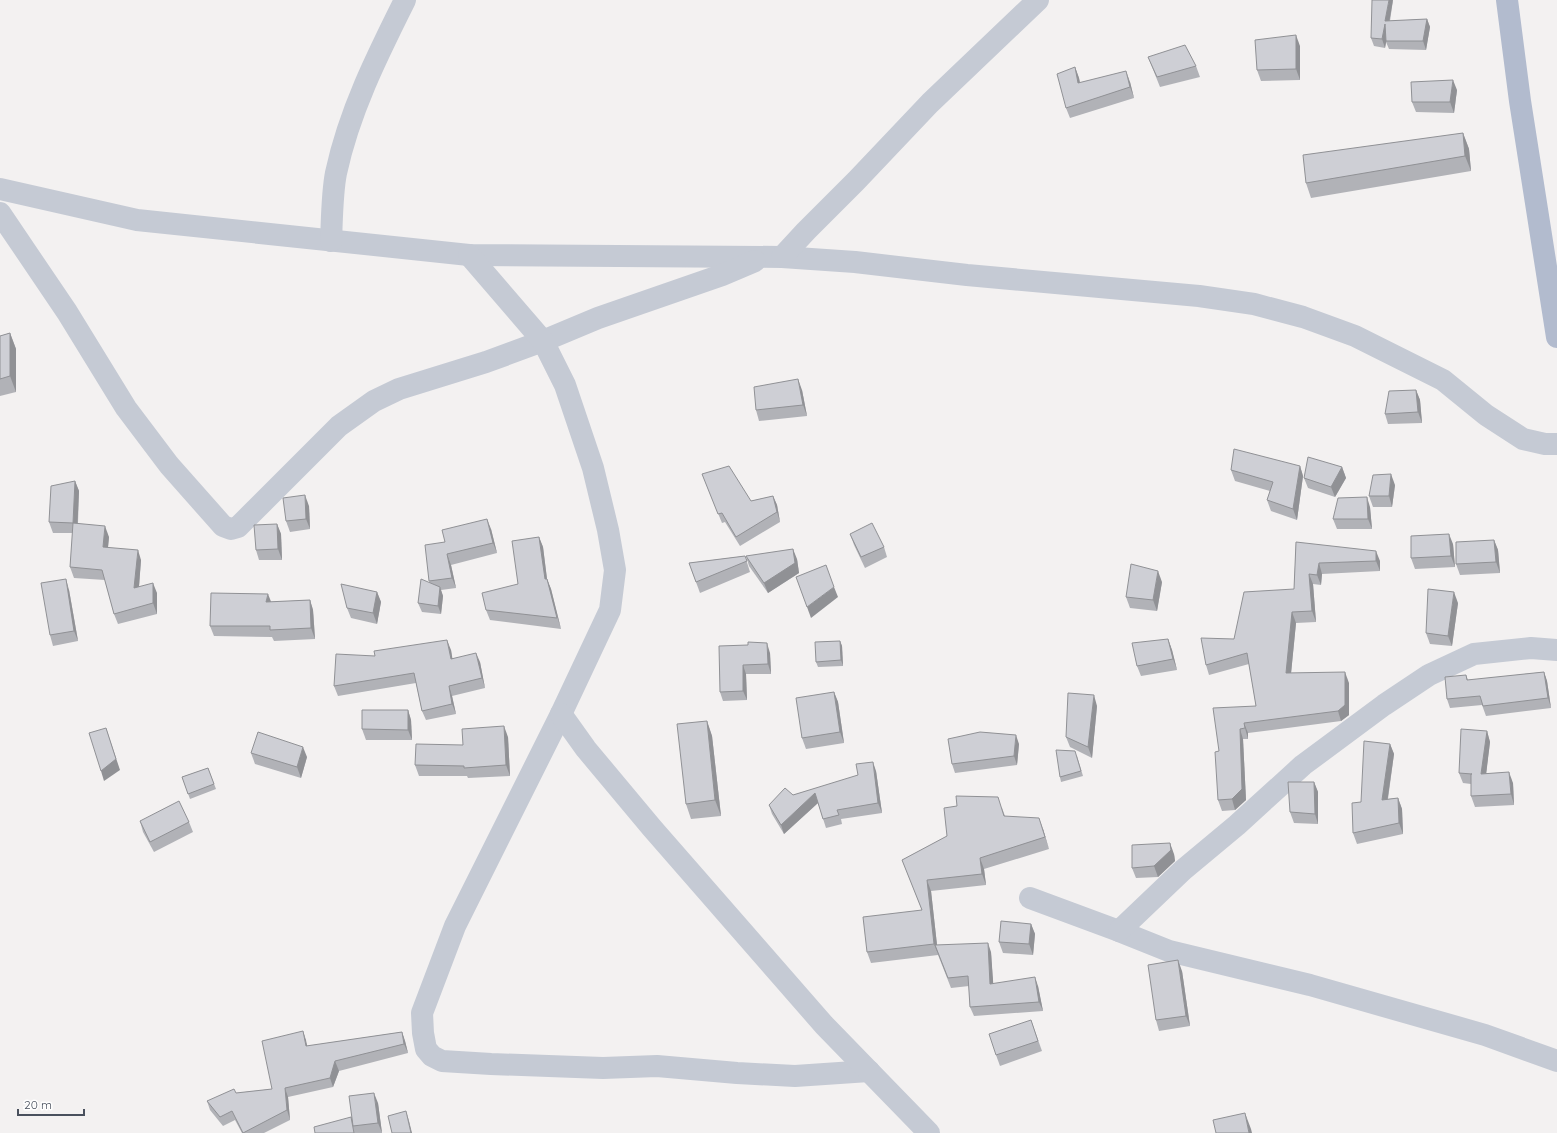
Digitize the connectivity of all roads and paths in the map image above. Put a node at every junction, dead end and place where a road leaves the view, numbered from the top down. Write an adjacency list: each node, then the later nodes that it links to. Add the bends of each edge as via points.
1 (405, 0): 6 (street, via 370,73 350,125 336,174)
2 (1038, 0): 8 (street, via 930,103 806,231)
3 (1507, 0): 9 (main road)
4 (0, 189): 6 (street, via 138,220)
5 (0, 213): 10 (street, via 67,312 126,408 169,465 216,520 231,529 238,527 339,426 374,401 399,389)
6 (331, 241): 7 (street)
7 (469, 255): 8 (street); 10 (street)
8 (773, 257): 10 (street, via 598,318); 11 (street, via 855,262 967,276 1199,296 1254,304 1303,317 1355,336 1443,380 1486,415 1523,438 1545,444)
9 (1557, 337)
10 (543, 341): 13 (street, via 565,385 593,468 615,570 610,610)
11 (1557, 444)
12 (1557, 650): 15 (street, via 1531,648 1474,654 1429,675 1303,765)
13 (561, 714): 17 (street, via 586,749 652,828 824,1025); 17 (street, via 455,926 422,1013 422,1033 426,1049 432,1056 442,1061 491,1064 604,1068 657,1066 794,1076)
14 (1030, 898): 15 (street)
15 (1119, 930): 16 (street, via 1169,951 1310,984 1485,1035)
16 (1557, 1061)
17 (869, 1071): 18 (street)
18 (929, 1133)

